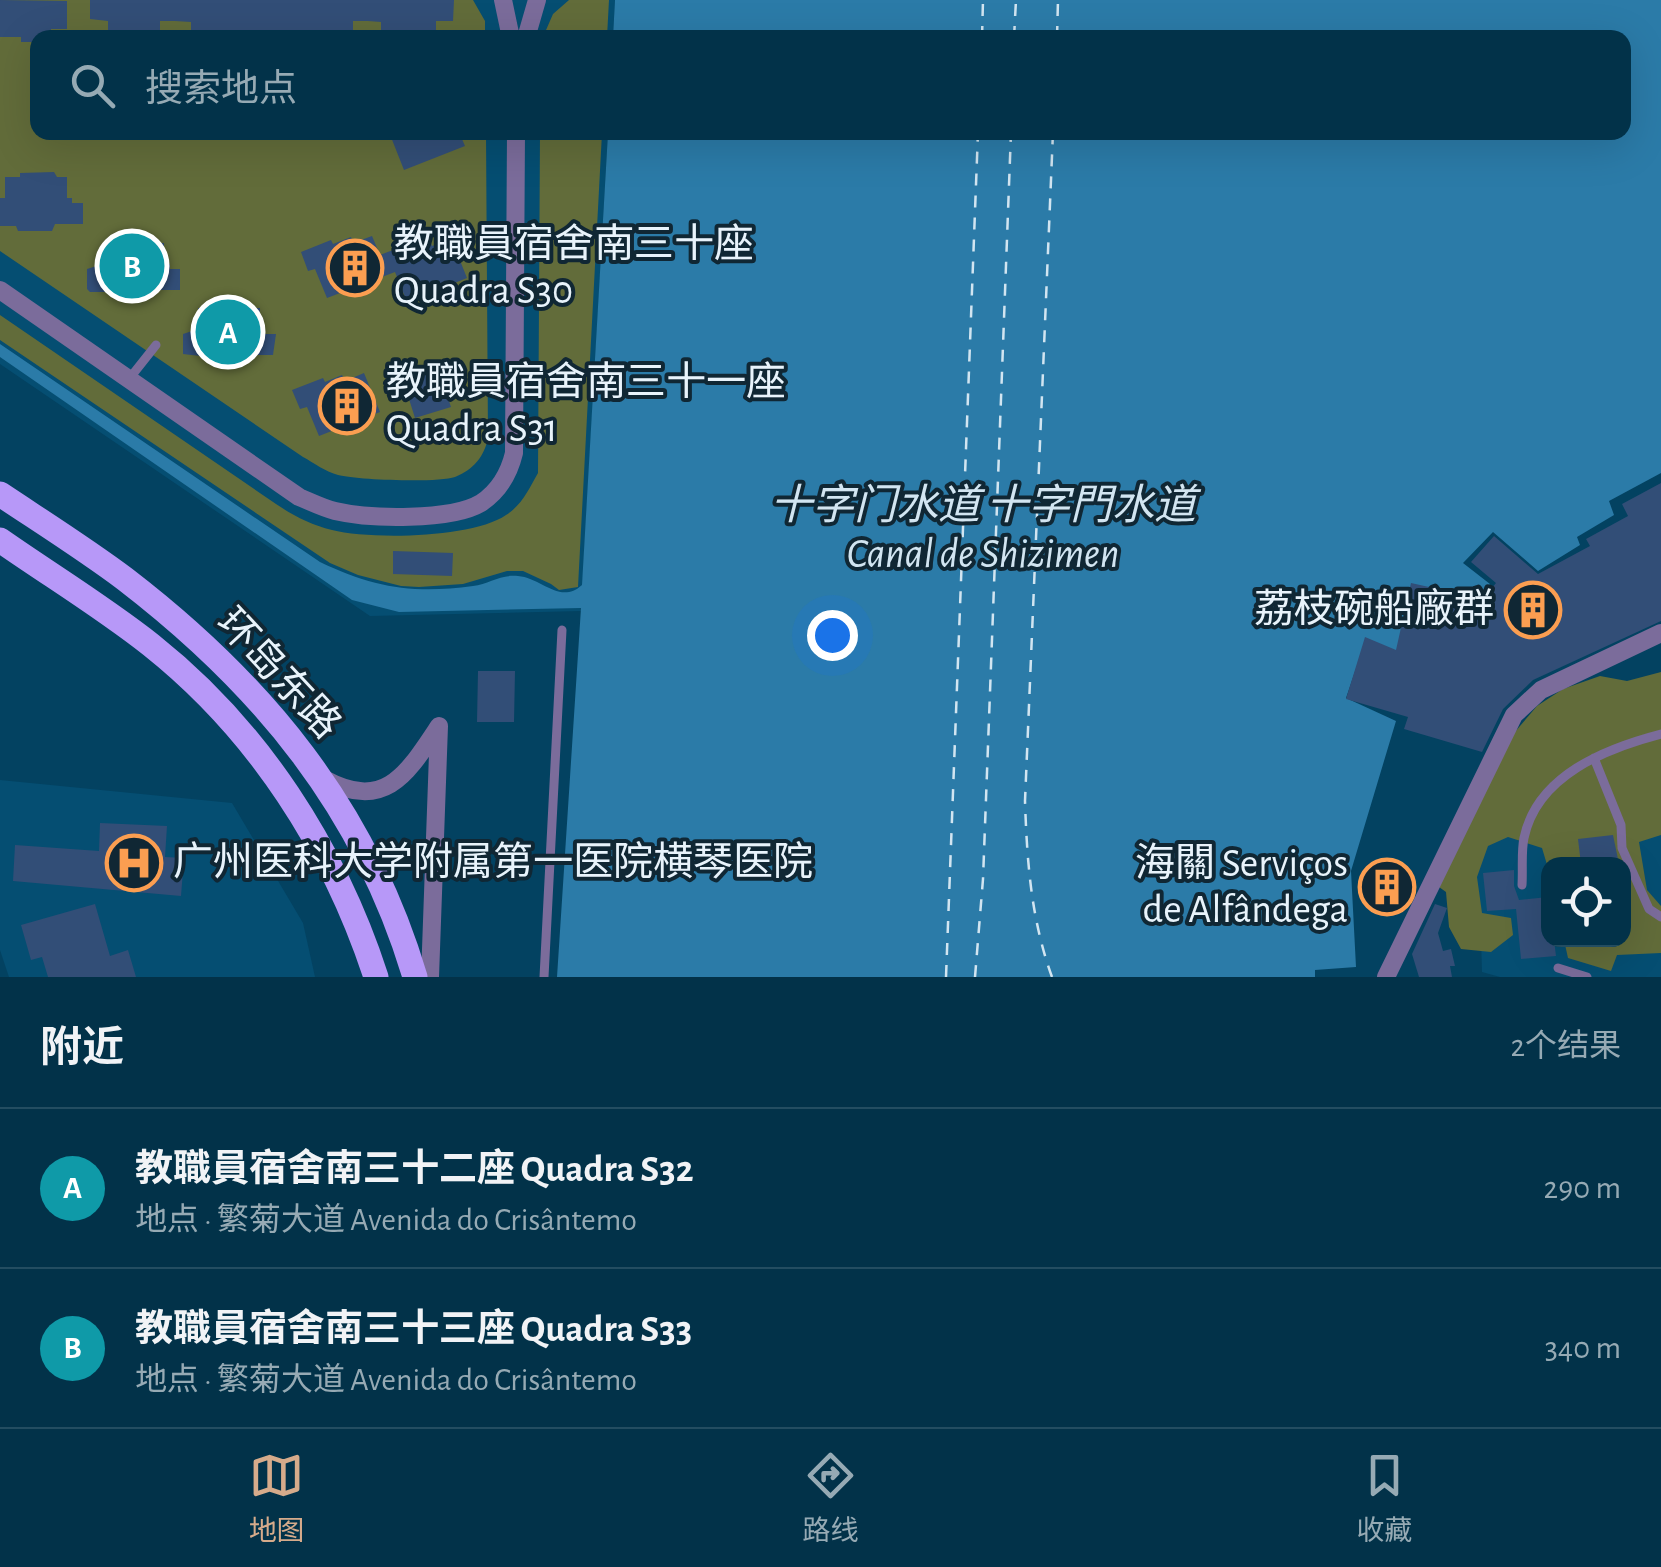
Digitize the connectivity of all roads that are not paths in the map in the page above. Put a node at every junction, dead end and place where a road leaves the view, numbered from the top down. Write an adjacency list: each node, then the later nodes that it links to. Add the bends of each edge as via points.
1 (503, 0): 3 (street)
2 (537, 0): 4 (street)
3 (509, 30)
4 (528, 30)
5 (516, 140): 10 (street)
6 (0, 290): 8 (street)
7 (156, 345): 8 (lane)
8 (129, 379): 10 (street, via 299,497 353,514 413,515 460,511 492,494 514,453)
9 (480, 384): 10 (lane)
10 (517, 384)
11 (0, 494): 17 (main road, 环岛东路, via 124,578 198,639 236,673)
12 (0, 540): 21 (main road, 环岛东路, via 150,644 247,739 327,860)
13 (562, 630): 24 (lane)
14 (1661, 633): 25 (street, via 1541,690 1514,715)
15 (1661, 734): 16 (lane)
16 (1594, 758): 18 (lane, via 1538,803 1524,836); 19 (lane, via 1621,825 1622,848 1649,909)
17 (322, 778): 22 (main road, 环岛东路, via 360,841); 23 (street, via 341,788 377,792 404,774 439,726)
18 (1522, 885)
19 (1661, 917)
20 (1558, 968): 26 (lane)
21 (376, 977)
22 (415, 977)
23 (430, 977)
24 (544, 977)
25 (1386, 977)
26 (1588, 977)

